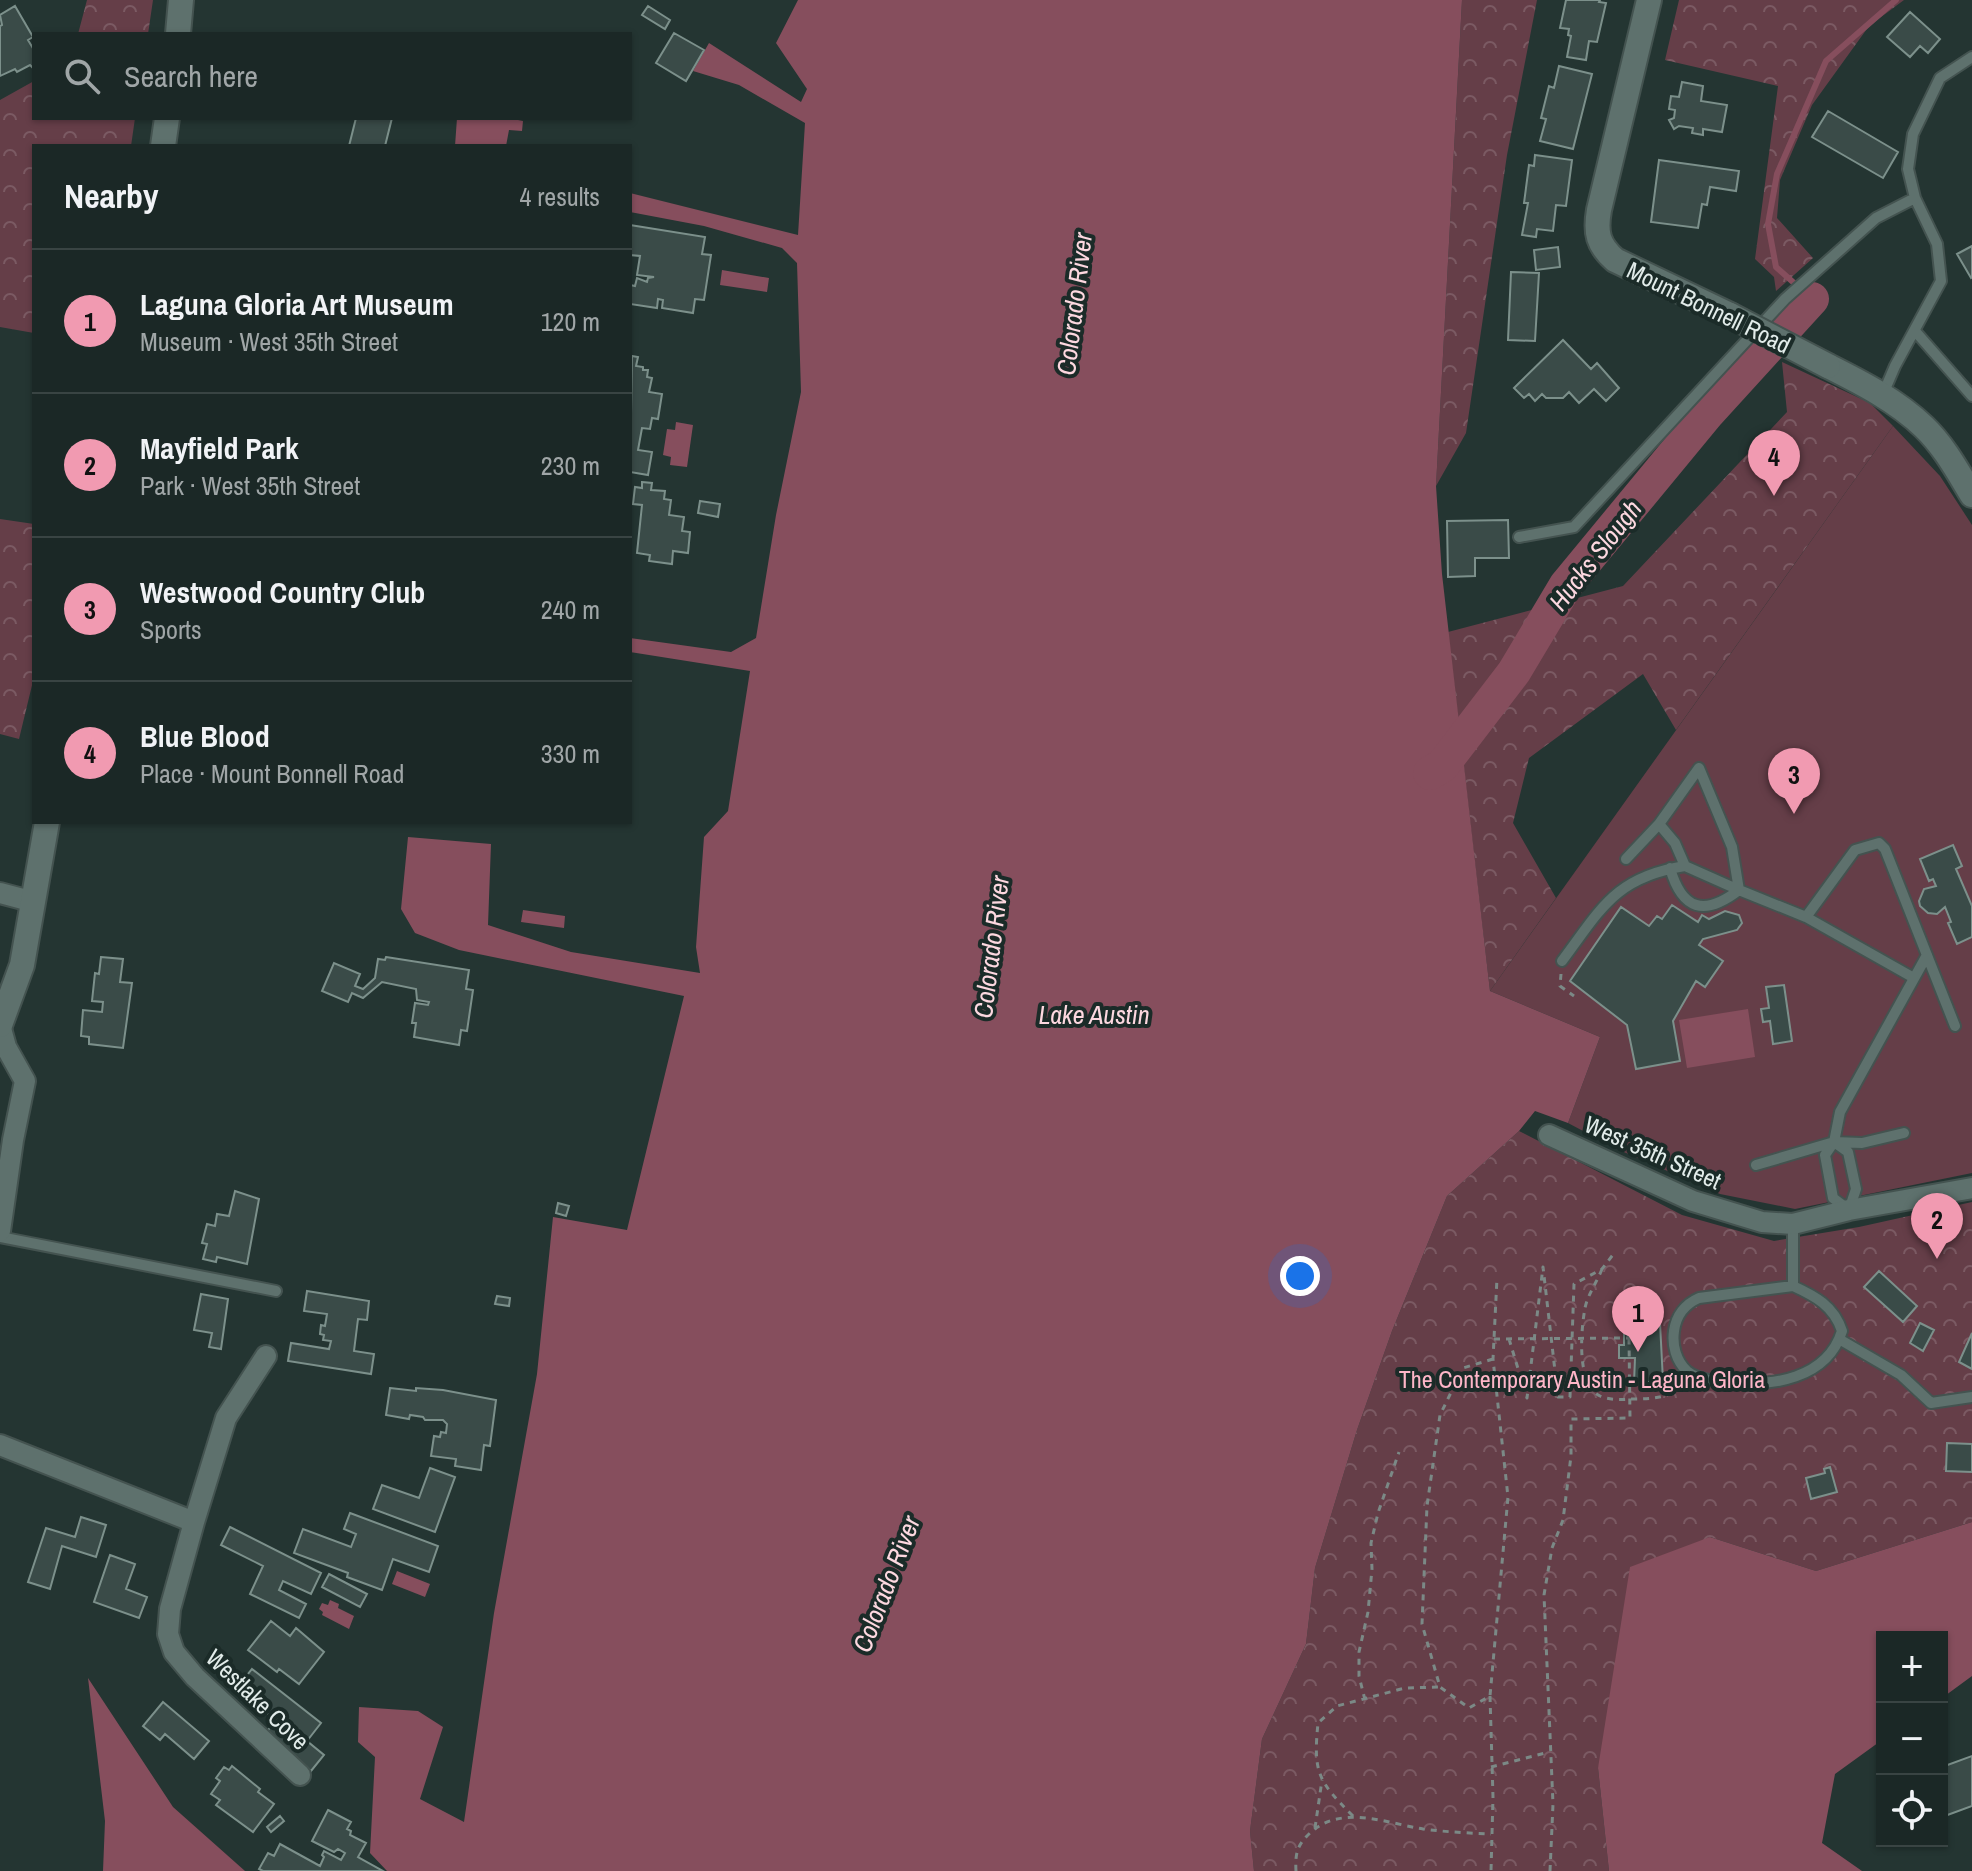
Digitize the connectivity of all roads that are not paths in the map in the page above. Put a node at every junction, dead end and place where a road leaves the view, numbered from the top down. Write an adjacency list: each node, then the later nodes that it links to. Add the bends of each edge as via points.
1 (181, 0): 3 (street)
2 (1649, 0): 9 (street, Mount Bonnell Road, bridge, via 1599,210 1597,236 1603,249 1615,260)
3 (178, 32)
4 (1972, 57): 7 (lane, via 1940,78 1913,134 1908,169)
5 (167, 120): 6 (street)
6 (163, 144)
7 (1915, 198): 8 (lane, via 1937,244 1941,281); 12 (lane, via 1876,218 1785,299 1574,527)
8 (1915, 331): 9 (lane); 10 (lane)
9 (1883, 396): 11 (street, Mount Bonnell Road, via 1925,428)
10 (1972, 396)
11 (1972, 495)
12 (1519, 537)
13 (47, 824): 20 (street)
14 (1659, 824): 15 (lane); 16 (lane); 18 (lane, via 1699,768 1732,847)
15 (1626, 859)
16 (1685, 866): 17 (lane); 18 (lane)
17 (1670, 868): 18 (lane, via 1676,890 1689,902 1706,907); 23 (lane, via 1611,896)
18 (1739, 890): 21 (lane)
19 (0, 893): 20 (street)
20 (34, 902): 25 (street, via 22,965)
21 (1806, 917): 22 (lane, via 1855,850 1879,843); 24 (lane)
22 (1927, 955): 24 (lane); 26 (lane)
23 (1562, 961)
24 (1914, 978): 29 (lane, via 1840,1112)
25 (0, 1025): 34 (street, via 25,1081)
26 (1955, 1026)
27 (1904, 1133): 29 (lane, via 1862,1143)
28 (1549, 1135): 33 (street, West 35th Street, via 1693,1201 1762,1222)
29 (1834, 1142): 30 (lane); 32 (lane, via 1848,1152 1854,1177); 32 (lane, via 1825,1155 1833,1198)
30 (1756, 1165)
31 (1972, 1188): 32 (street, West 35th Street)
32 (1849, 1210): 33 (street, West 35th Street)
33 (1793, 1224): 35 (lane)
34 (0, 1234): 36 (lane)
35 (1793, 1286): 37 (lane, via 1814,1295 1838,1318); 37 (lane, via 1690,1302 1678,1318 1674,1338 1686,1370 1714,1381 1758,1384 1797,1377 1817,1367)
36 (276, 1291)
37 (1839, 1339): 39 (lane, via 1901,1375 1931,1403)
38 (266, 1356): 41 (street, Westlake Cove, via 226,1418)
39 (1972, 1397)
40 (0, 1445): 41 (street)
41 (194, 1522): 42 (street, Westlake Cove, via 170,1609 168,1634 174,1652)
42 (300, 1775)

